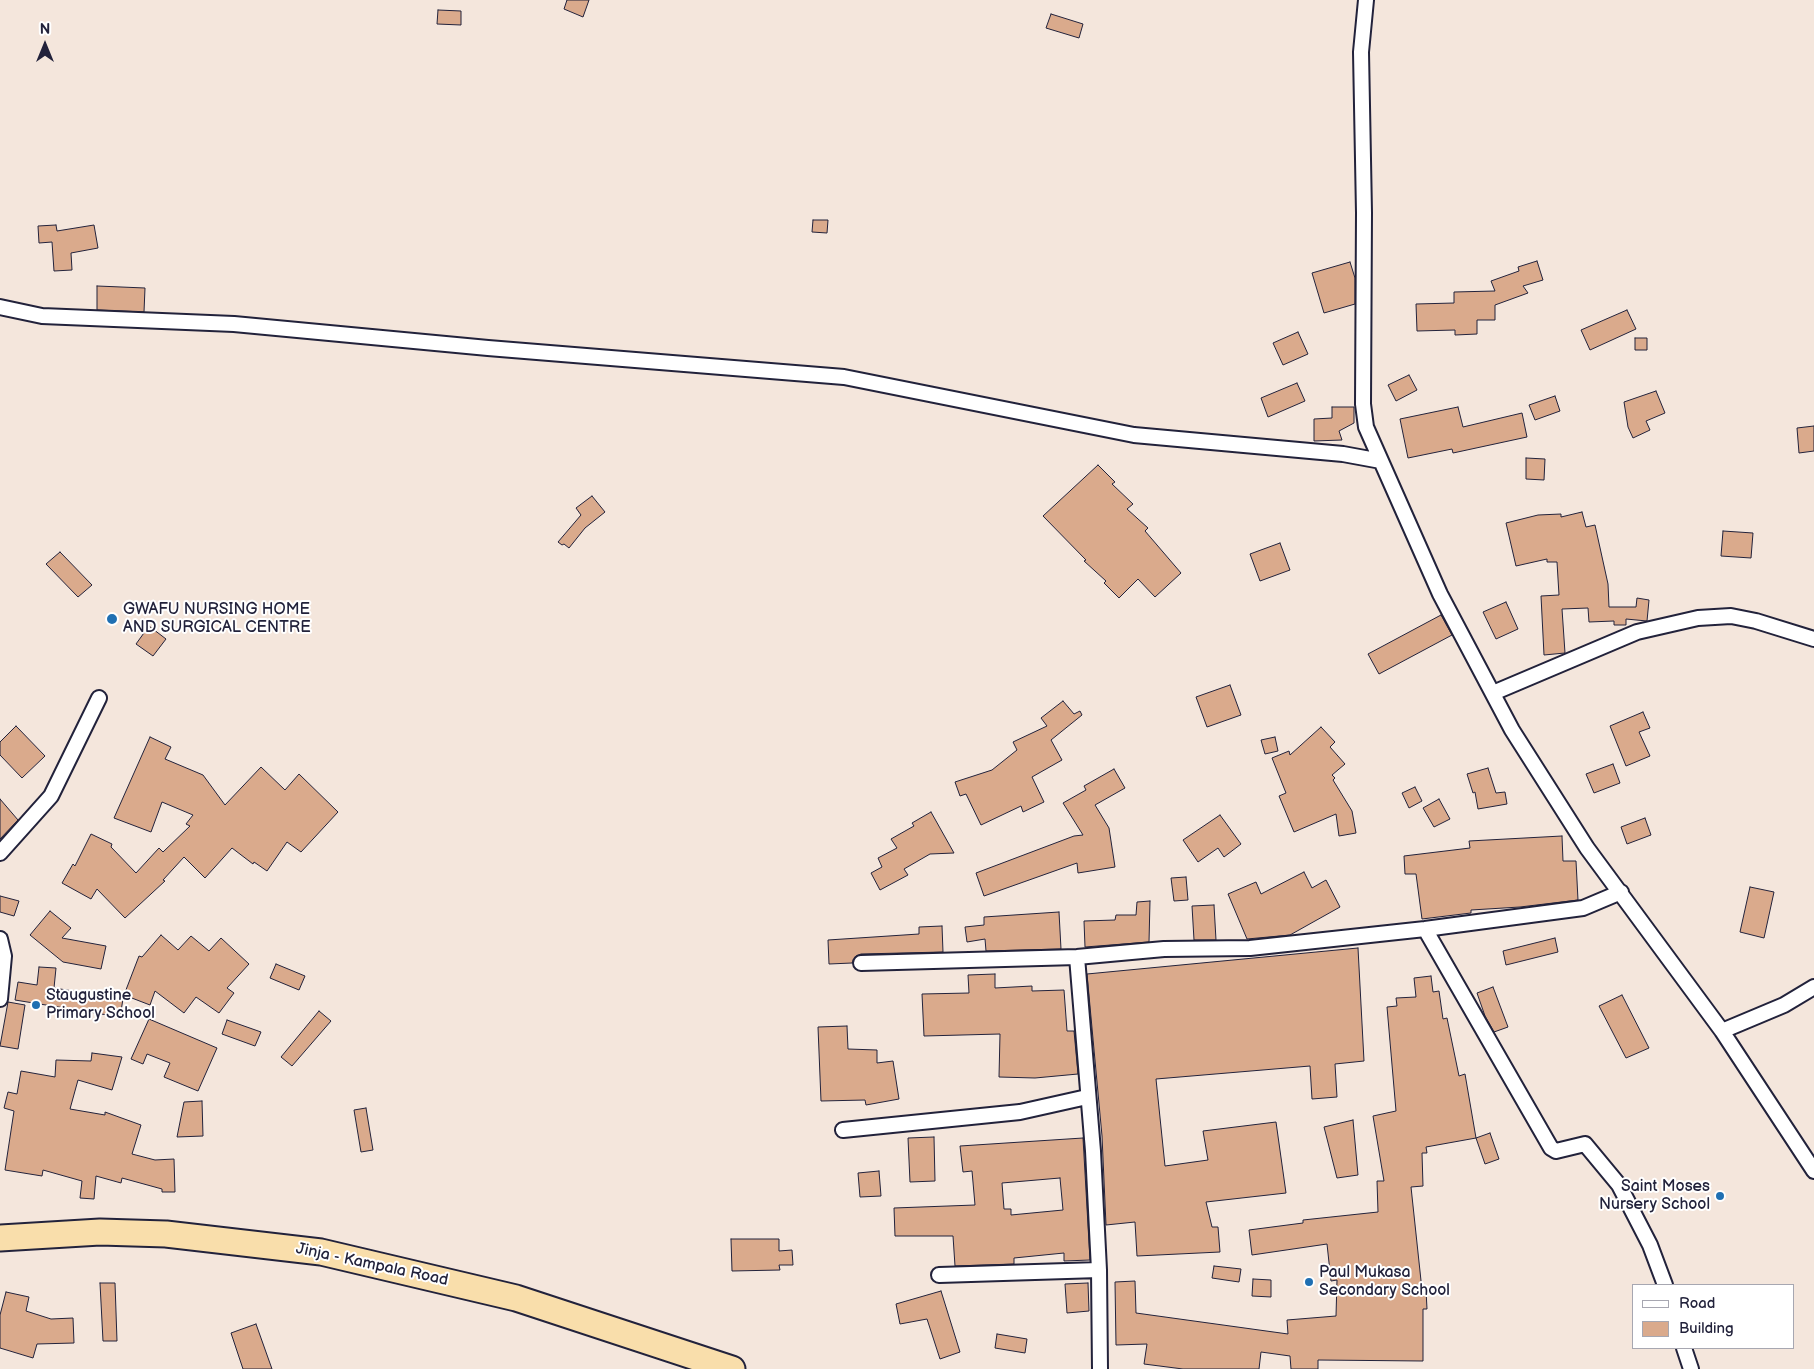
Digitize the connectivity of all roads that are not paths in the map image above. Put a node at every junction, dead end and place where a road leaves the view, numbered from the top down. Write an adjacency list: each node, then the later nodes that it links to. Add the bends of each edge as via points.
1 (1366, 0): 3 (street, via 1361,52 1363,404 1366,427)
2 (0, 307): 3 (street, via 42,316 234,324 844,377 1134,435 1343,454)
3 (1381, 461): 5 (street, via 1440,594)
4 (1814, 639): 5 (street, via 1731,616 1698,618 1638,632)
5 (1493, 693): 8 (street, via 1512,730 1587,848)
6 (99, 698): 7 (street, via 51,796)
7 (0, 853)
8 (1622, 892): 9 (street, via 1583,908); 15 (street)
9 (1425, 929): 11 (street, via 1250,948 1164,949); 22 (street, via 1551,1148 1556,1151 1585,1144 1619,1185 1650,1245)
10 (0, 940): 14 (street, via 4,956)
11 (1077, 957): 12 (street); 16 (street)
12 (861, 963)
13 (1814, 987): 15 (street, via 1784,1005)
14 (0, 999)
15 (1722, 1032): 18 (street)
16 (1087, 1097): 17 (street, via 1020,1112); 20 (street)
17 (843, 1130)
18 (1814, 1171)
19 (0, 1238): 24 (highway, Jinja - Kampala Road, via 100,1232 166,1234 321,1252 516,1298)
20 (1099, 1270): 21 (street); 25 (street)
21 (939, 1275)
22 (1665, 1284)
23 (1684, 1349): 26 (street)
24 (732, 1369)
25 (1100, 1369)
26 (1691, 1369)

